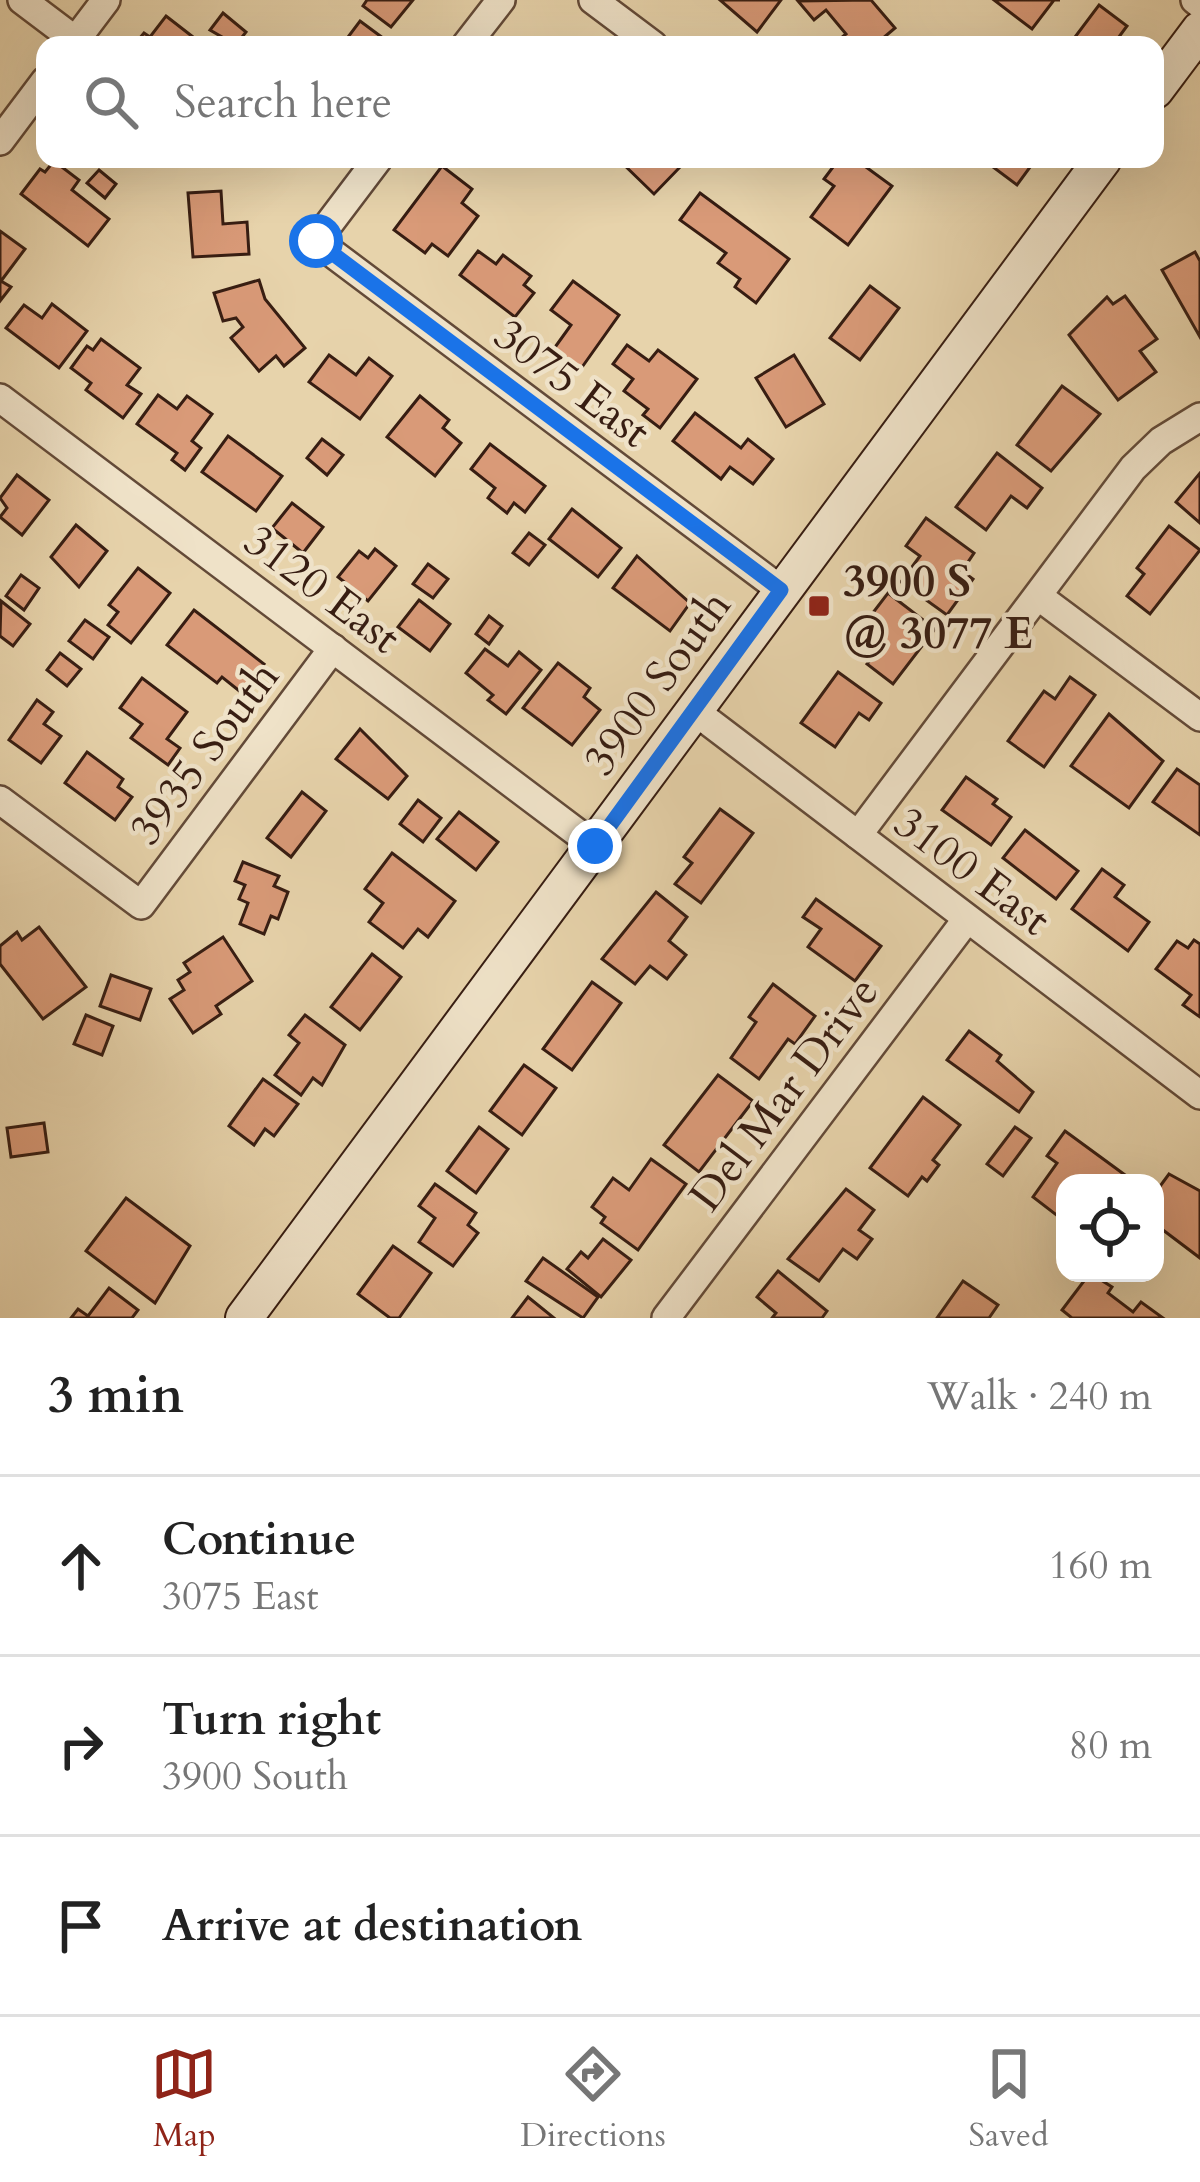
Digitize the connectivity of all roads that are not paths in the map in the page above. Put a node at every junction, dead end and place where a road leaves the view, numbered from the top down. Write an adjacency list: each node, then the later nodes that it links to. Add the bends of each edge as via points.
1 (22, 0): 6 (street)
2 (106, 0): 7 (street)
3 (501, 0): 8 (street)
4 (593, 0): 9 (street)
5 (1200, 30): 10 (main road)
6 (66, 36)
7 (79, 36)
8 (473, 36)
9 (641, 36)
10 (1164, 78)
11 (36, 93): 12 (street)
12 (0, 141)
13 (372, 168): 17 (street, 3075 East, via 316,241)
14 (1095, 168): 17 (main road, 3900 South)
15 (0, 398): 19 (street, 3120 East)
16 (1200, 417): 18 (street, via 1133,468)
17 (781, 590): 20 (main road, 3900 South)
18 (1038, 596): 21 (street); 23 (street)
19 (333, 648): 22 (street, 3935 South, via 141,905); 24 (street, 3120 East)
20 (696, 712): 23 (street, 3100 East); 24 (main road, 3900 South)
21 (1200, 717)
22 (0, 800)
23 (858, 835): 25 (street, 3100 East)
24 (595, 846): 27 (main road, 3900 South)
25 (967, 919): 26 (street, 3100 East); 28 (street, Del Mar Drive)
26 (1200, 1095)
27 (244, 1318)
28 (666, 1318)

